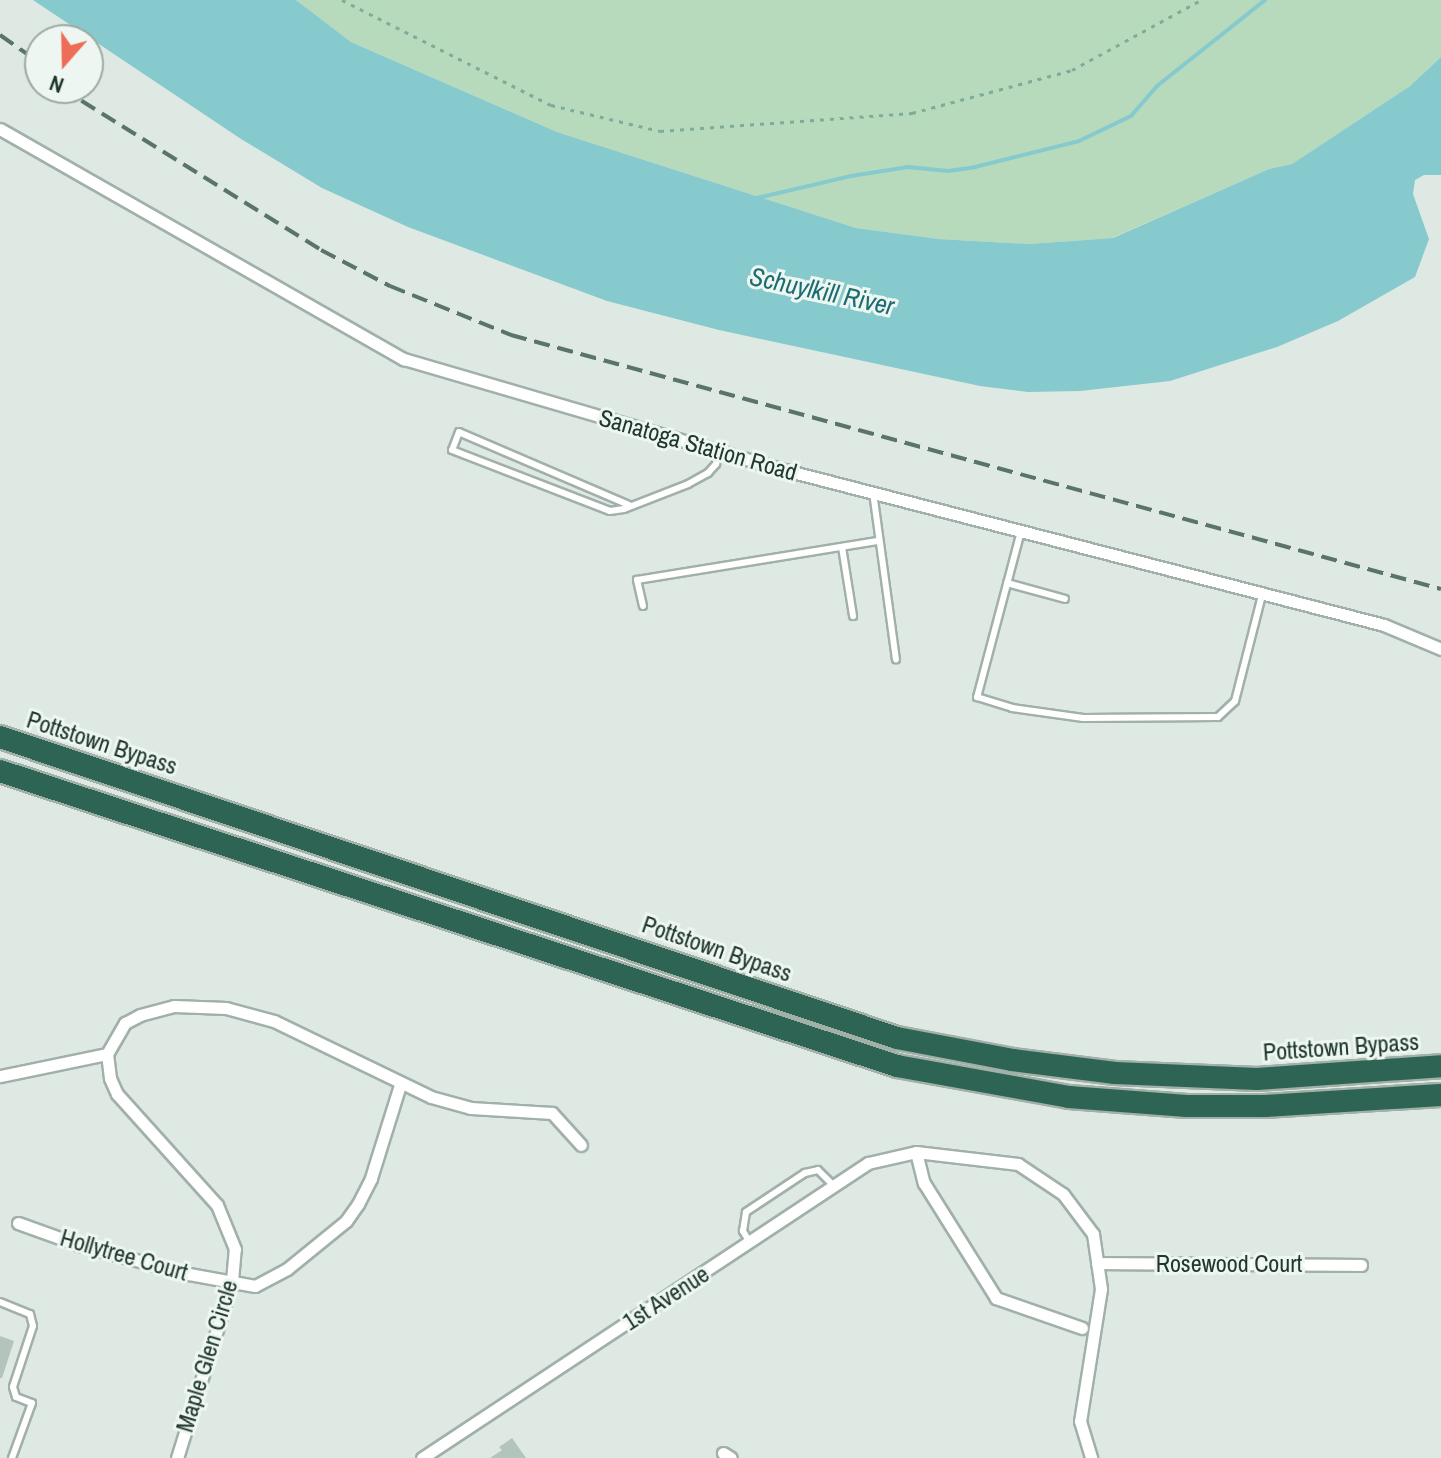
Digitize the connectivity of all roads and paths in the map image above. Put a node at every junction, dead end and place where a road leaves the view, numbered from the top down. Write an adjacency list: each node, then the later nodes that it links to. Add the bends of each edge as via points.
1 (342, 0): 2 (path, via 551,105 660,131 912,113 1072,70)
2 (1201, 0)
3 (0, 129): 4 (street, Sanatoga Station Road, via 404,359)
4 (720, 451): 5 (street, Sanatoga Station Road); 6 (lane, via 708,473)
5 (873, 492): 7 (street, Sanatoga Station Road); 8 (lane)
6 (629, 505): 6 (lane, via 459,432 452,450 599,509 617,511)
7 (1021, 531): 10 (lane); 11 (street, Sanatoga Station Road)
8 (879, 541): 9 (lane); 16 (lane)
9 (842, 547): 13 (lane, via 637,580); 14 (lane)
10 (1007, 583): 11 (lane, via 977,697 1048,716 1131,720 1218,717 1235,701); 12 (lane)
11 (1263, 594): 15 (street, Sanatoga Station Road, via 1384,625)
12 (1065, 599)
13 (643, 606)
14 (853, 616)
15 (1441, 649)
16 (896, 659)
17 (0, 737): 20 (highway, Pottstown Bypass, via 897,1038 1115,1073 1257,1079)
18 (0, 771): 23 (highway, via 897,1066 1069,1097 1187,1106)
19 (107, 1054): 21 (street); 22 (street, via 125,1023 140,1015 174,1006 226,1008 274,1021); 31 (street, Maple Glen Circle, via 110,1078 124,1103 217,1205 235,1249)
20 (1441, 1066)
21 (0, 1076)
22 (400, 1085): 24 (street, via 471,1108 552,1113); 31 (street, Hollytree Court, via 371,1178 346,1221 287,1269 255,1286)
23 (1441, 1095)
24 (581, 1145)
25 (916, 1152): 26 (street, 1st Avenue, via 868,1163); 29 (street, 1st Avenue, via 1018,1164 1063,1194 1093,1234); 33 (street, via 924,1183 996,1298)
26 (833, 1185): 28 (street, 1st Avenue); 28 (lane, via 818,1170 805,1173 746,1212 743,1231)
27 (18, 1223): 31 (street, Hollytree Court, via 79,1245)
28 (750, 1242): 36 (street, 1st Avenue)
29 (1097, 1263): 30 (street, Rosewood Court); 37 (street, 1st Avenue, via 1101,1289 1080,1421)
30 (1361, 1265)
31 (232, 1281): 35 (street, Maple Glen Circle)
32 (0, 1302): 34 (lane, via 30,1314 33,1326 13,1387 16,1397 32,1403)
33 (1082, 1328)
34 (12, 1458)
35 (177, 1458)
36 (422, 1458)
37 (1091, 1458)

